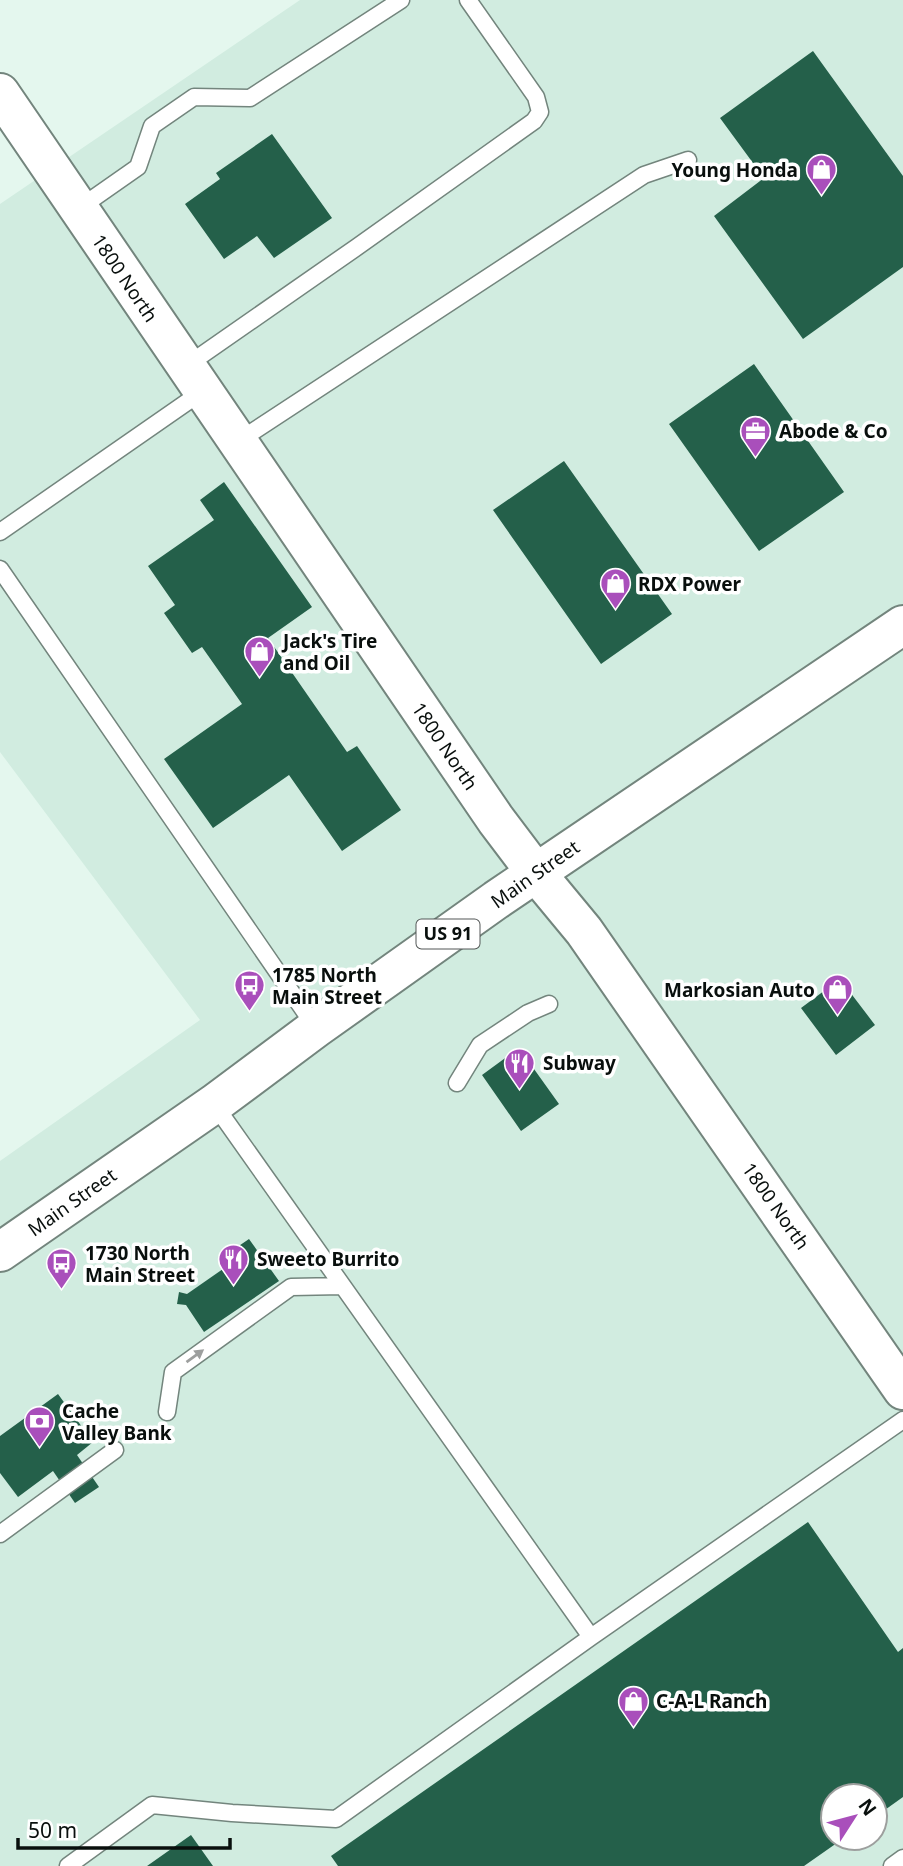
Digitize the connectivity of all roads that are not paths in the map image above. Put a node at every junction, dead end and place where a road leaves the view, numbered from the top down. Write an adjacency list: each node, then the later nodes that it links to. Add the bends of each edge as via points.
1 (401, 0): 5 (lane, via 250,98 194,97 152,126 138,167)
2 (468, 0): 6 (lane, via 536,96 540,112 534,121 358,247)
3 (0, 93): 5 (street, 1800 North)
4 (688, 160): 7 (lane, via 644,175)
5 (78, 209): 6 (street, 1800 North)
6 (194, 378): 7 (street, 1800 North); 8 (lane)
7 (237, 442): 11 (street, 1800 North)
8 (0, 533)
9 (0, 569): 13 (lane)
10 (902, 629): 11 (street, Main Street / US 91)
11 (536, 873): 13 (street, Main Street / US 91); 18 (street, 1800 North, via 584,931)
12 (549, 1004): 14 (lane, via 480,1045)
13 (316, 1028): 15 (street, Main Street / US 91)
14 (457, 1083)
15 (214, 1104): 16 (street, Main Street / US 91); 17 (lane)
16 (0, 1252)
17 (342, 1286): 19 (lane, one-way to 17, via 173,1372 291,1287); 23 (lane)
18 (903, 1390)
19 (167, 1412)
20 (903, 1420): 23 (lane)
21 (115, 1450): 22 (lane)
22 (0, 1534)
23 (591, 1637): 25 (lane, via 335,1819 152,1805)
24 (903, 1858): 26 (lane)
25 (68, 1866)
26 (892, 1866)

